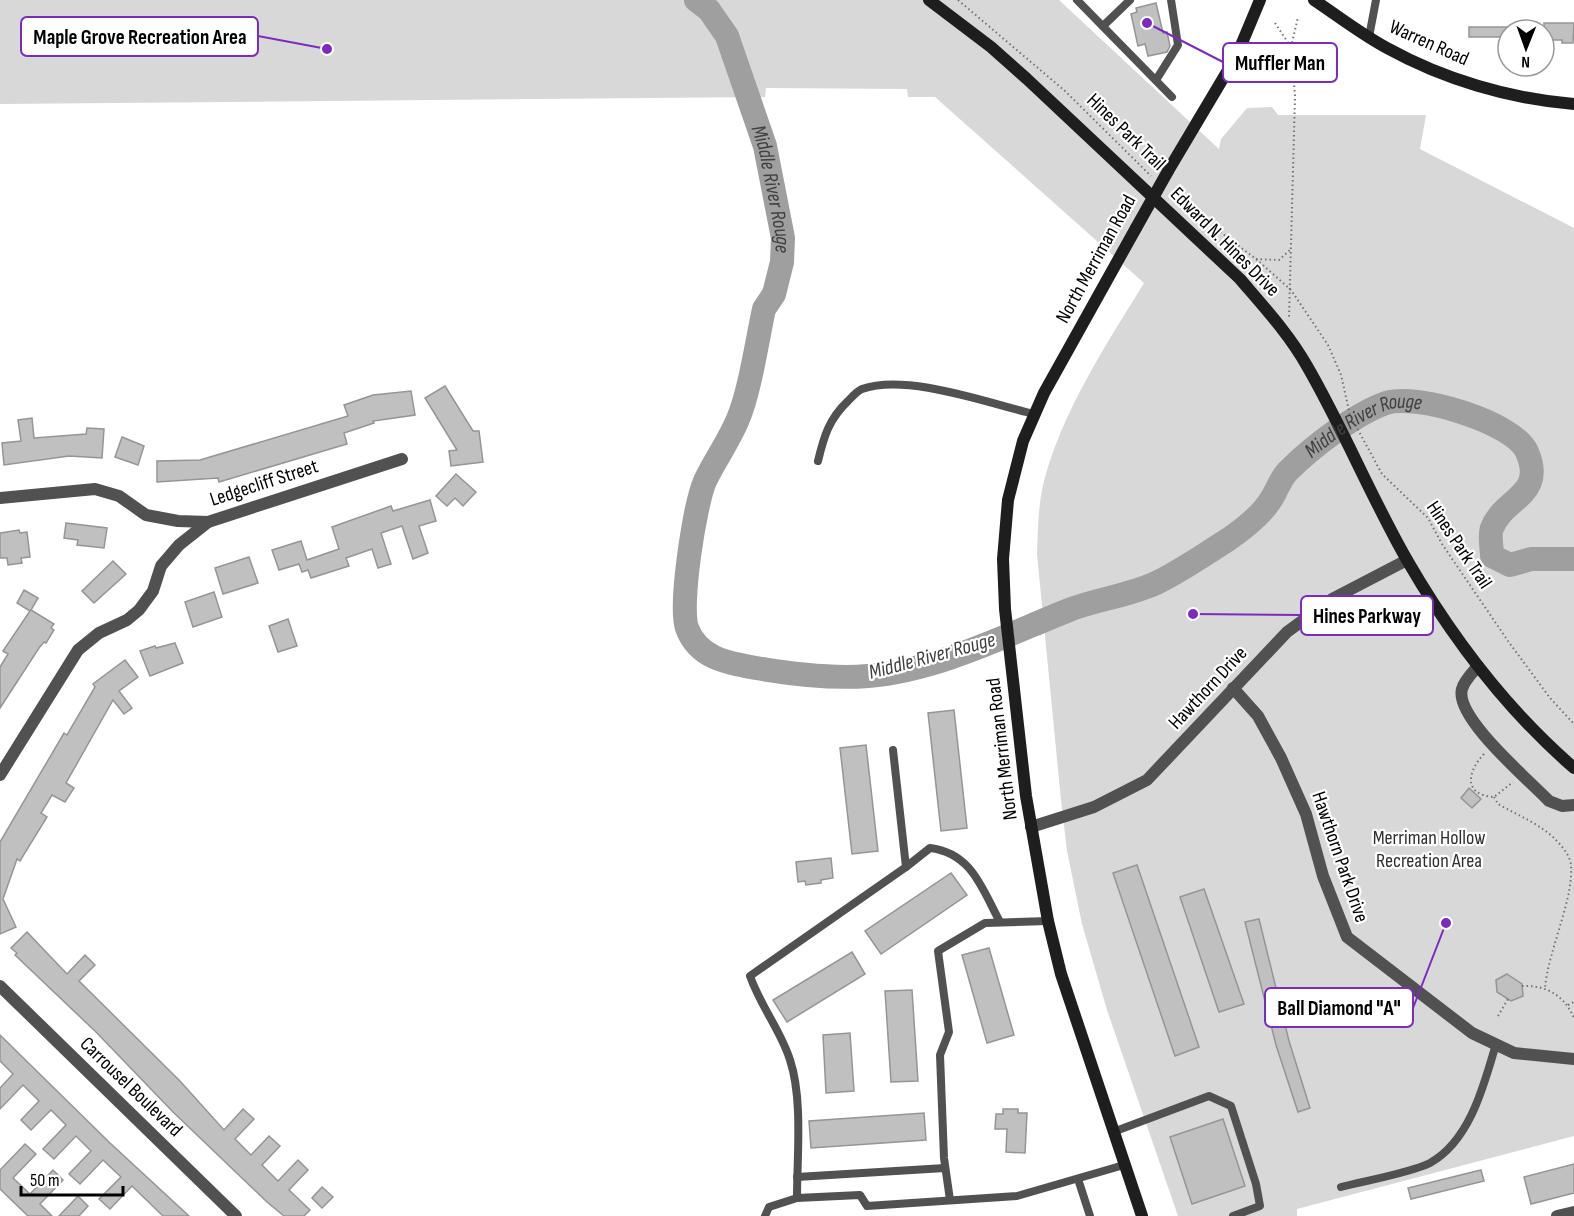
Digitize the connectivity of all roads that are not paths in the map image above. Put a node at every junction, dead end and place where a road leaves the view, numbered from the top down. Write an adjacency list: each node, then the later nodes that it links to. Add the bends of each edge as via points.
1 (929, 0): 18 (main road, Edward N. Hines Drive, via 1020,73 1240,279 1306,365)
2 (1077, 0): 8 (lane)
3 (1130, 0): 8 (lane)
4 (1171, 0): 10 (lane, via 1178,45)
5 (1260, 0): 13 (main road, North Merriman Road, bridge, via 1237,55)
6 (1314, 0): 9 (main road, Warren Road)
7 (1376, 0): 9 (lane)
8 (1103, 26): 10 (lane)
9 (1369, 37): 12 (main road, Warren Road, via 1464,81)
10 (1156, 80): 11 (lane)
11 (1172, 96)
12 (1574, 104)
13 (1034, 414): 15 (lane, via 927,386 860,389 836,412 826,429); 25 (main road, North Merriman Road, via 1008,500 1003,559 1005,609)
14 (402, 459): 17 (street, Ledgecliff Street)
15 (818, 461)
16 (0, 498): 17 (street, Ledgecliff Street, via 95,489 119,496 146,515)
17 (208, 522): 23 (street, via 179,545 161,566 153,591 139,610 78,650)
18 (1407, 560): 19 (main road, Edward N. Hines Drive); 20 (street, Hawthorn Drive, via 1332,599 1287,632)
19 (1478, 666): 22 (main road, Edward N. Hines Drive, via 1513,708); 24 (street, via 1462,688 1461,701 1471,721 1549,801)
20 (1233, 688): 25 (street, Hawthorn Drive, via 1147,780 1094,807); 30 (street, Hawthorn Park Drive, via 1258,716 1286,768 1306,814 1323,876 1347,937 1472,1033)
21 (892, 750): 26 (lane)
22 (1574, 768)
23 (0, 775)
24 (1574, 805)
25 (1031, 827): 27 (main road, North Merriman Road)
26 (906, 867): 28 (lane, via 930,848 947,850 973,871); 35 (lane, via 750,976 790,1059 796,1082)
27 (1048, 921): 28 (lane); 32 (main road, North Merriman Road, via 1061,974)
28 (1000, 922): 34 (lane, via 985,923 938,951 949,1032 940,1055)
29 (0, 986): 41 (street, Carrousel Boulevard)
30 (1496, 1044): 31 (street, Hawthorn Park Drive, via 1514,1053); 37 (lane, via 1475,1106 1455,1143 1430,1163)
31 (1574, 1059)
32 (1113, 1132): 33 (main road, North Merriman Road); 45 (lane, via 1209,1096 1231,1106 1260,1206)
33 (1124, 1165): 36 (lane); 44 (main road, North Merriman Road)
34 (945, 1168): 35 (lane); 39 (lane)
35 (797, 1177): 38 (lane)
36 (1078, 1179): 39 (lane, via 1017,1196); 43 (lane)
37 (1341, 1187)
38 (797, 1198): 39 (lane, via 860,1196 867,1206); 42 (lane, via 770,1207)
39 (950, 1200)
40 (1574, 1212): 46 (street)
41 (236, 1216)
42 (765, 1216)
43 (1090, 1216)
44 (1142, 1216)
45 (1236, 1216)
46 (1557, 1216)

